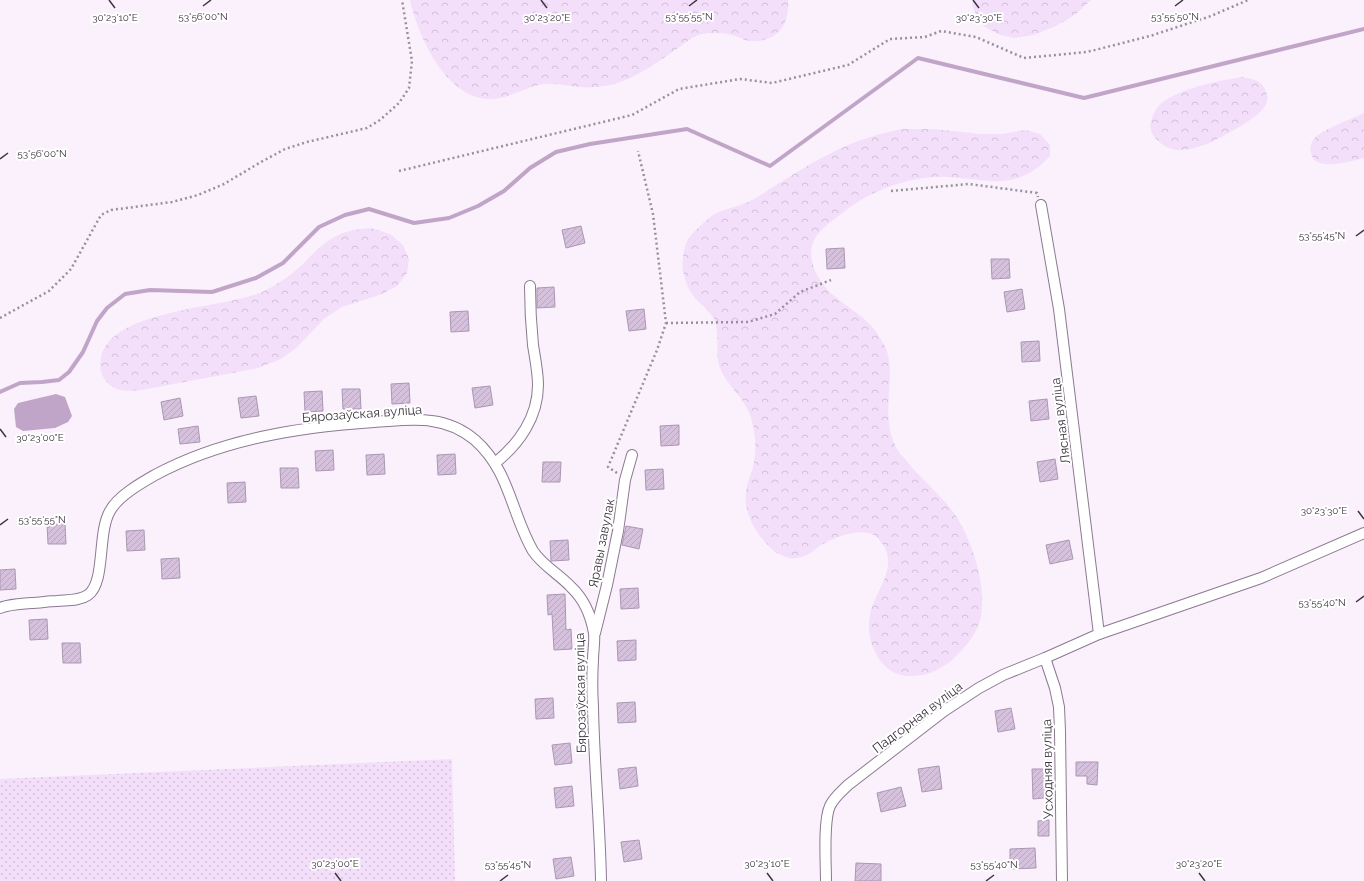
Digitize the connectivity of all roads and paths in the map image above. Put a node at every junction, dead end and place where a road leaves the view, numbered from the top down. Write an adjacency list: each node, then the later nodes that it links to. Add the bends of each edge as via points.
1 (402, 0): 9 (path, via 412,61 409,88 399,103 380,120 367,128 285,149 224,184 198,195 172,202 111,210 101,215 71,269 50,291)
2 (1248, 0): 4 (path, via 1211,16 1150,36 1087,52 1024,58 976,37 941,31 925,37 890,39 848,65 772,83 740,79 679,89 632,115)
3 (638, 151): 10 (path, via 653,214)
4 (399, 171)
5 (891, 191): 6 (path, via 969,184 1037,193)
6 (1041, 205): 16 (street, Лясная вуліца, via 1060,309)
7 (831, 280): 10 (path, via 800,292 774,314 748,322)
8 (530, 286): 12 (street, via 537,398 528,425 506,454)
9 (0, 318)
10 (666, 323): 13 (path, via 608,467)
11 (632, 455): 13 (street, Яравы завулак)
12 (495, 463): 15 (street, Бярозаўская вуліца, via 465,432 434,421 418,420 302,429 215,450 152,477 134,488 111,509 103,533 98,580 94,590 86,596 75,600 6,605); 17 (street, Бярозаўская вуліца, via 528,541 548,568 571,586 581,598 588,610)
13 (625, 480): 17 (street, Яравы завулак, via 618,531)
14 (1364, 533): 16 (street, Падгорная вуліца, via 1260,578)
15 (0, 608)
16 (1099, 634): 18 (street, Падгорная вуліца)
17 (594, 635): 19 (street, Бярозаўская вуліца, via 592,700)
18 (1045, 658): 20 (street, Падгорная вуліца, via 978,688 944,711 836,796 829,808 826,824); 21 (street, Усходняя вуліца, via 1056,688 1059,707)
19 (601, 881)
20 (826, 881)
21 (1062, 881)

